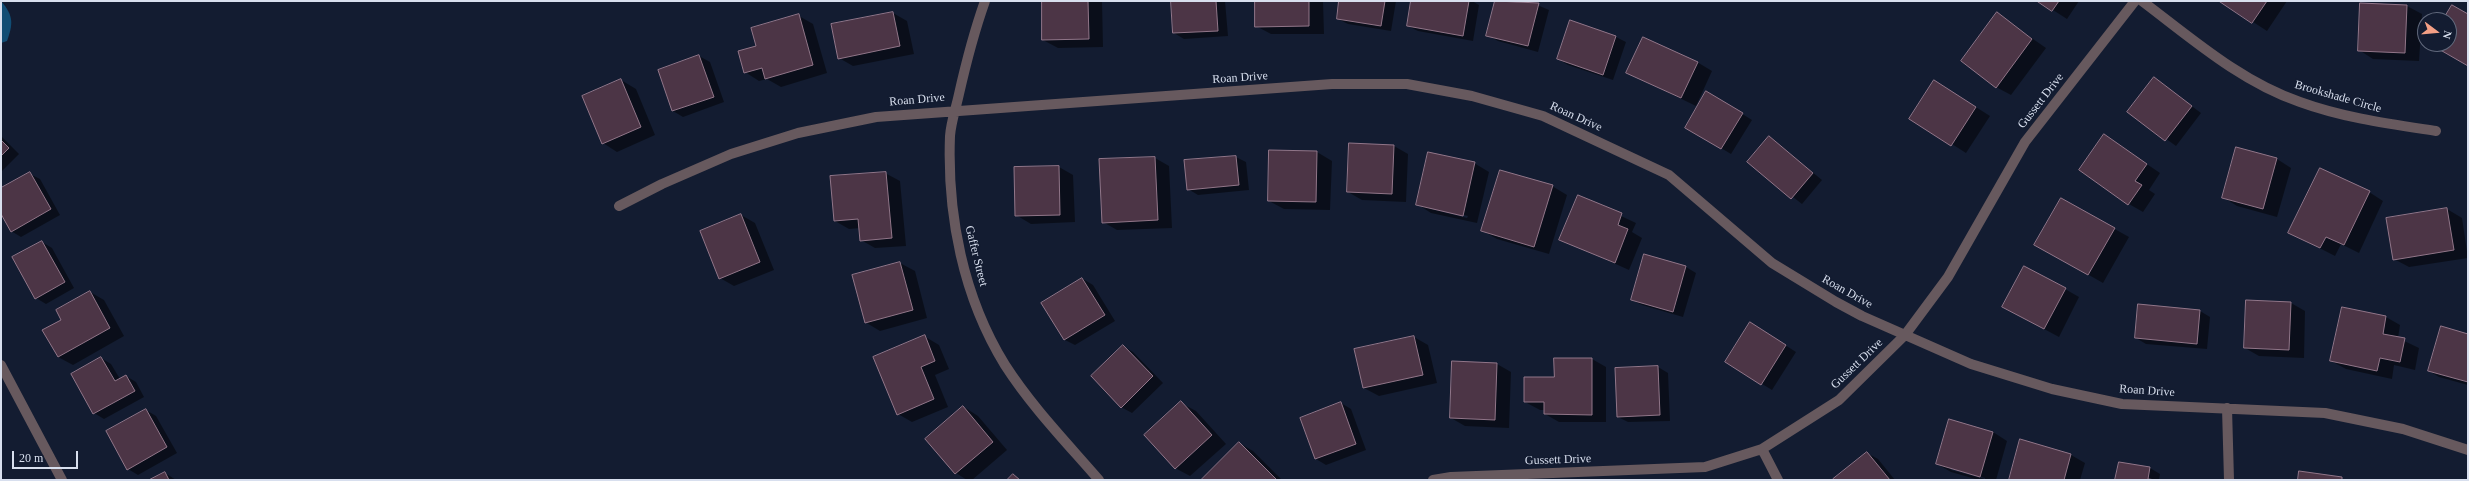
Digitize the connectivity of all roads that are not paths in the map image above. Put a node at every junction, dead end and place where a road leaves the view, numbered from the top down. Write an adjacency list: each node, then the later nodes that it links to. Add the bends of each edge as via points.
1 (984, 1): 4 (street, Gaffer Street)
2 (2135, 1): 7 (street, Gussett Drive, via 2025,142 1948,277)
3 (2142, 1): 5 (street, Brookshade Circle, via 2255,82 2299,102 2364,121)
4 (955, 110): 6 (street, Roan Drive, via 876,117 798,133 732,154 662,184); 7 (street, Roan Drive, via 1332,84 1407,84 1472,96 1543,116 1669,175 1772,263 1862,316); 13 (street, Gaffer Street, via 950,135 955,227 960,256 983,324 1005,365 1030,400)
5 (2436, 131)
6 (619, 206)
7 (1905, 335): 9 (street, Roan Drive, via 1971,364 2052,389 2122,404); 10 (street, Gussett Drive, via 1839,400)
8 (1, 365): 12 (street)
9 (2227, 408): 11 (street, Roan Drive, via 2326,413 2403,429); 16 (street)
10 (1762, 449): 14 (street, Gussett Drive, via 1705,467 1451,477); 15 (street)
11 (2468, 450)
12 (62, 480)
13 (1099, 480)
14 (1433, 480)
15 (1778, 480)
16 (2229, 480)

